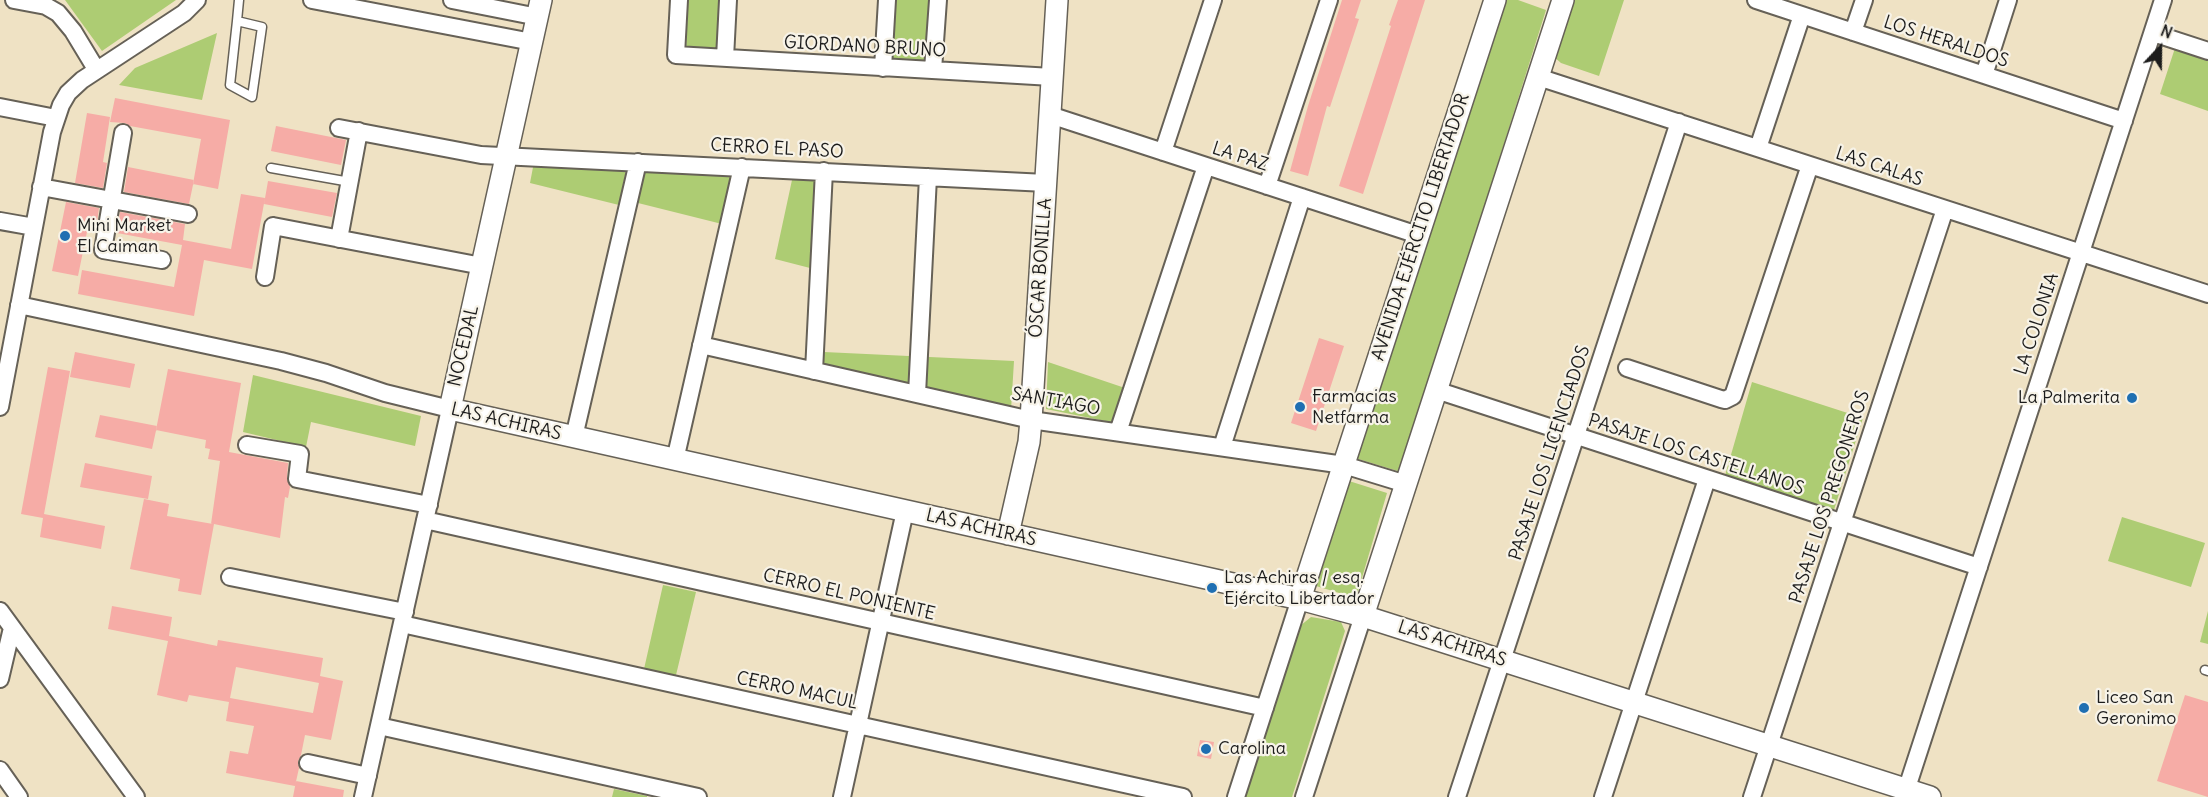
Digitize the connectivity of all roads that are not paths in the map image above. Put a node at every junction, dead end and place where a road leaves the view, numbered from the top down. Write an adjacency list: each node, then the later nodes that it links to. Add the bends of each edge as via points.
1 (14, 0): 28 (street, via 46,6 58,13)
2 (197, 0): 28 (street, via 184,13)
3 (239, 0): 21 (lane)
4 (312, 0): 24 (street)
5 (452, 0): 19 (street)
6 (679, 0): 26 (street, GIORDANO BRUNO, via 676,55)
7 (728, 0): 26 (street)
8 (887, 0): 27 (street)
9 (938, 0): 29 (street)
10 (1057, 0): 32 (street, ÓSCAR BONILLA)
11 (1213, 0): 42 (street)
12 (1329, 0): 53 (street)
13 (1495, 0): 61 (street, AVENIDA EJÉRCITO LIBERTADOR)
14 (1563, 0): 31 (street)
15 (1756, 0): 20 (street, LOS HERALDOS)
16 (1864, 0): 22 (street)
17 (2008, 0): 30 (street)
18 (2163, 0): 23 (street, LA COLONIA)
19 (540, 8): 24 (street, NOCEDAL)
20 (1802, 15): 22 (street, LOS HERALDOS); 41 (street)
21 (237, 21): 21 (lane, via 230,85 252,97 262,27)
22 (1853, 32): 30 (street, LOS HERALDOS)
23 (2153, 33): 25 (street); 36 (street, LA COLONIA)
24 (532, 42): 43 (street, NOCEDAL)
25 (2208, 51)
26 (725, 58): 27 (street, GIORDANO BRUNO)
27 (884, 68): 29 (street, GIORDANO BRUNO)
28 (96, 69): 35 (street, via 68,93)
29 (933, 70): 32 (street, GIORDANO BRUNO)
30 (1983, 75): 36 (street, LOS HERALDOS)
31 (1538, 76): 37 (street, LAS CALAS); 72 (street)
32 (1052, 77): 34 (street, ÓSCAR BONILLA)
33 (0, 107): 35 (street)
34 (1050, 116): 42 (street, LA PAZ); 52 (street, ÓSCAR BONILLA)
35 (56, 118): 54 (street)
36 (2124, 121): 63 (street, LA COLONIA)
37 (1679, 122): 41 (street, LAS CALAS); 78 (street, PASAJE LOS LICENCIADOS)
38 (339, 128): 39 (street, CERRO EL PASO)
39 (359, 131): 43 (street, CERRO EL PASO, via 481,155); 51 (street)
40 (123, 133): 56 (street)
41 (1758, 148): 45 (street, LAS CALAS)
42 (1163, 152): 46 (street, LA PAZ)
43 (507, 155): 44 (street, CERRO EL PASO); 65 (street, NOCEDAL)
44 (638, 162): 47 (street, CERRO EL PASO); 79 (street)
45 (1810, 165): 57 (street, LAS CALAS); 70 (street, via 1733,396 1721,399)
46 (1206, 166): 53 (street, LA PAZ); 77 (street)
47 (742, 167): 49 (street, CERRO EL PASO); 69 (street)
48 (272, 168): 51 (lane)
49 (824, 171): 50 (street, CERRO EL PASO); 71 (street)
50 (928, 177): 52 (street, CERRO EL PASO); 73 (street)
51 (350, 182): 62 (street)
52 (1046, 183): 76 (street, ÓSCAR BONILLA)
53 (1267, 186): 55 (street, LA PAZ)
54 (41, 187): 56 (street); 60 (street)
55 (1302, 197): 61 (street, LA PAZ); 81 (street)
56 (111, 200): 58 (street); 64 (street, via 103,250)
57 (1945, 208): 63 (street, LAS CALAS); 88 (street, PASAJE LOS PREGONEROS)
58 (188, 214)
59 (0, 221): 60 (street)
60 (34, 227): 68 (street)
61 (1418, 235): 83 (street, AVENIDA EJÉRCITO LIBERTADOR)
62 (339, 239): 65 (street); 66 (street, via 273,226)
63 (2081, 253): 67 (street, LAS CALAS); 90 (street, LA COLONIA)
64 (162, 260)
65 (482, 266): 75 (street, NOCEDAL)
66 (265, 277)
67 (2208, 294)
68 (19, 305): 74 (street); 75 (street, LAS ACHIRAS, via 280,361)
69 (701, 345): 71 (street, SANTIAGO); 82 (street)
70 (1627, 368)
71 (814, 371): 73 (street, SANTIAGO)
72 (1436, 390): 78 (street, PASAJE LOS CASTELLANOS); 85 (street)
73 (917, 394): 76 (street, SANTIAGO)
74 (0, 407)
75 (450, 409): 79 (street, LAS ACHIRAS); 87 (street, NOCEDAL)
76 (1031, 420): 77 (street, SANTIAGO); 89 (street, ÓSCAR BONILLA)
77 (1118, 432): 81 (street, SANTIAGO)
78 (1576, 436): 84 (street, PASAJE LOS CASTELLANOS); 98 (street, PASAJE LOS LICENCIADOS)
79 (574, 437): 82 (street, LAS ACHIRAS)
80 (248, 445): 87 (street, CERRO EL PONIENTE, via 300,454 297,479)
81 (1222, 447): 83 (street, SANTIAGO)
82 (675, 459): 86 (street, LAS ACHIRAS)
83 (1344, 465): 85 (street, SANTIAGO); 92 (street, AVENIDA EJÉRCITO LIBERTADOR)
84 (1707, 478): 88 (street, PASAJE LOS CASTELLANOS); 100 (street)
85 (1406, 484): 94 (street)
86 (905, 511): 89 (street, LAS ACHIRAS); 96 (street)
87 (427, 513): 95 (street, NOCEDAL); 96 (street, CERRO EL PONIENTE)
88 (1842, 522): 90 (street, PASAJE LOS CASTELLANOS); 104 (street, PASAJE LOS PREGONEROS)
89 (1008, 534): 92 (street, LAS ACHIRAS)
90 (1979, 567): 108 (street, LA COLONIA)
91 (230, 577): 95 (street, CERRO MACUL)
92 (1300, 599): 94 (street, LAS ACHIRAS); 101 (street, AVENIDA EJÉRCITO LIBERTADOR)
93 (0, 611): 97 (street)
94 (1363, 616): 98 (street, LAS ACHIRAS); 116 (street)
95 (403, 618): 102 (street, CERRO MACUL); 103 (street, NOCEDAL)
96 (881, 622): 101 (street, CERRO EL PONIENTE); 102 (street)
97 (12, 628): 99 (street); 110 (street)
98 (1502, 660): 100 (street, LAS ACHIRAS); 117 (street, PASAJE LOS LICENCIADOS)
99 (0, 679)
100 (1635, 703): 104 (street, LAS ACHIRAS); 118 (street)
101 (1264, 708): 115 (street, AVENIDA EJÉRCITO LIBERTADOR)
102 (858, 725): 113 (street); 114 (street, CERRO MACUL)
103 (379, 726): 107 (street, NOCEDAL); 112 (street)
104 (1769, 746): 108 (street, LAS ACHIRAS); 119 (street, PASAJE LOS PREGONEROS)
105 (308, 763): 107 (street)
106 (0, 770): 109 (street)
107 (368, 776): 111 (street, NOCEDAL)
108 (1905, 793): 120 (street, LAS ACHIRAS)
109 (19, 797)
110 (136, 797)
111 (363, 797)
112 (699, 797)
113 (842, 797)
114 (1183, 797)
115 (1236, 797)
116 (1304, 797)
117 (1458, 797)
118 (1603, 797)
119 (1752, 797)
120 (1930, 797)

